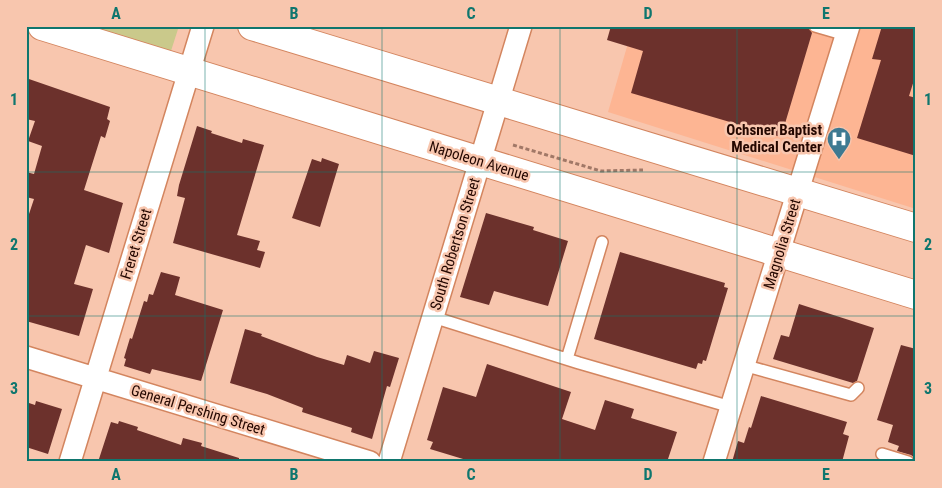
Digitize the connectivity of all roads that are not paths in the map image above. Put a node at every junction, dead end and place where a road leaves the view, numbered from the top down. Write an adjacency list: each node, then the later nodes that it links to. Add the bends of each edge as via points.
1 (42, 26): 7 (main road, Napoleon Avenue)
2 (203, 26): 7 (street, Freret Street)
3 (252, 26): 8 (main road)
4 (521, 26): 8 (street, South Robertson Street)
5 (814, 26): 6 (lane)
6 (847, 31): 10 (street, Magnolia Street)
7 (189, 71): 9 (main road, Napoleon Avenue); 19 (street, Freret Street)
8 (498, 100): 9 (street, South Robertson Street); 10 (main road)
9 (480, 161): 13 (main road, Napoleon Avenue); 15 (street, South Robertson Street)
10 (798, 192): 11 (main road); 13 (street, Magnolia Street)
11 (916, 228)
12 (602, 242): 17 (lane)
13 (779, 253): 14 (main road, Napoleon Avenue); 18 (street, Magnolia Street)
14 (916, 295)
15 (432, 317): 17 (lane); 25 (street, South Robertson Street)
16 (26, 357): 19 (street, General Pershing Street)
17 (567, 359): 21 (lane)
18 (744, 365): 20 (lane, via 852,395); 21 (street, Magnolia Street)
19 (95, 378): 23 (street, Freret Street); 24 (street, General Pershing Street)
20 (858, 388)
21 (731, 407): 26 (street, Magnolia Street)
22 (882, 454): 27 (lane)
23 (70, 462)
24 (370, 462)
25 (389, 462)
26 (714, 462)
27 (908, 462)

